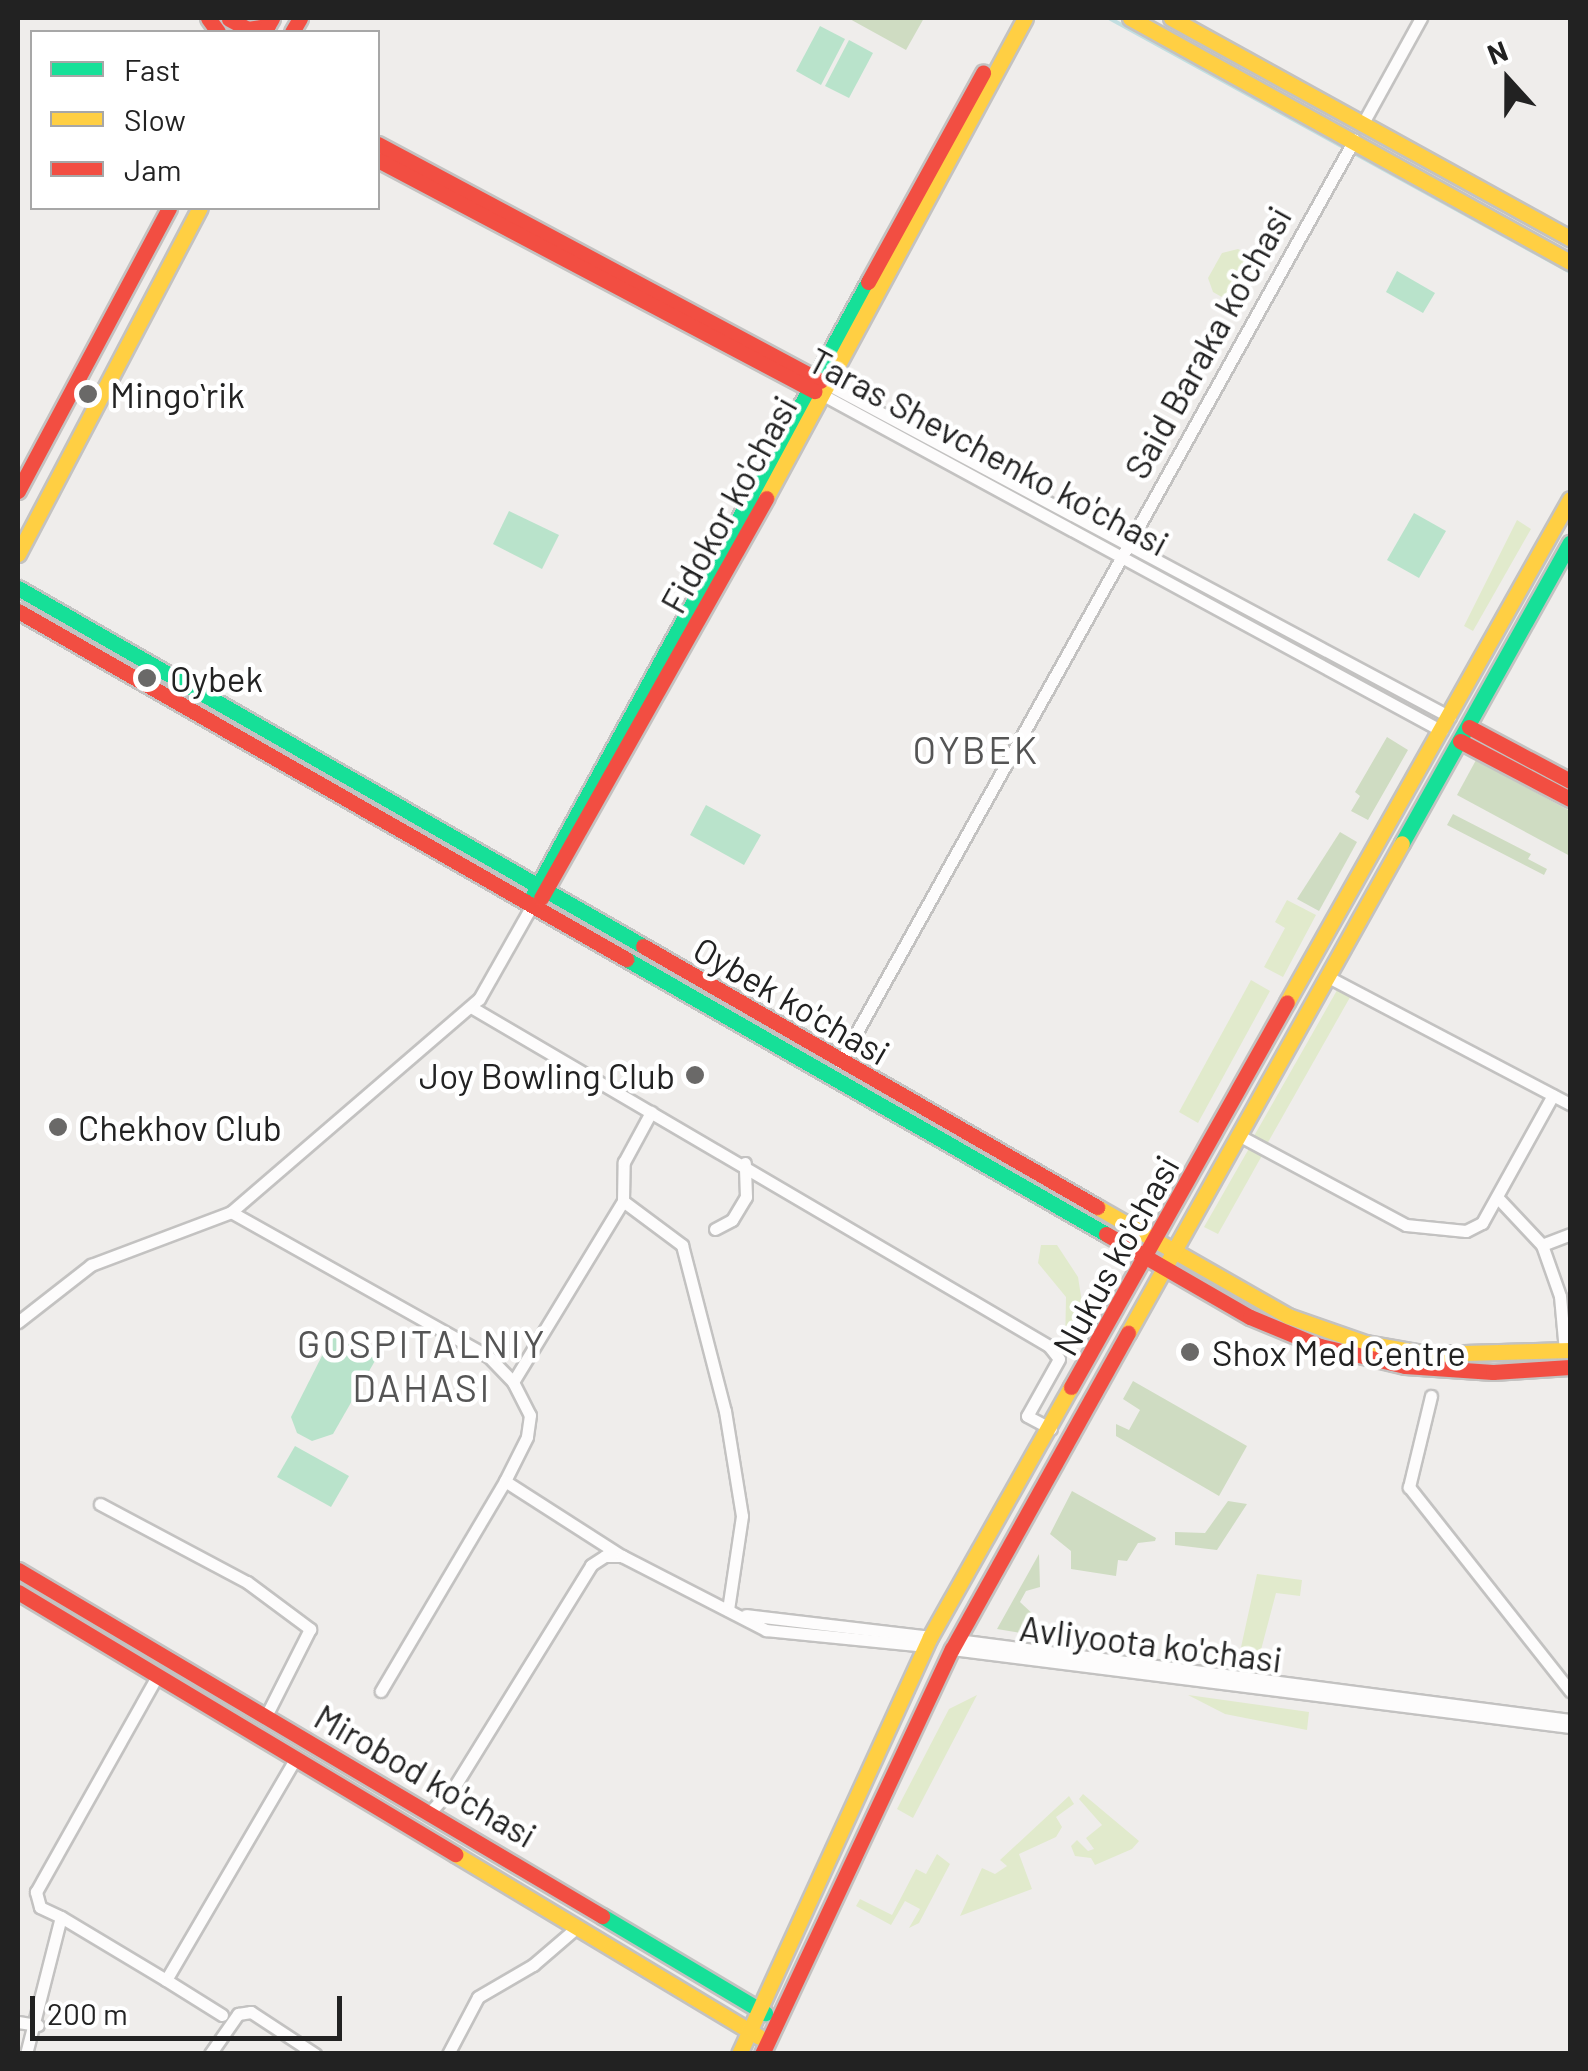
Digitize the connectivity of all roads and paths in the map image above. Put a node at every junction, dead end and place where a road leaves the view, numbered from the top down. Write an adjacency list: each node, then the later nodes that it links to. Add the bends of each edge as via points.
1 (229, 18): 7 (main road, via 248,29)
2 (1015, 18): 17 (main road, Fidokor ko'chasi)
3 (1025, 18): 17 (main road, Fidokor ko'chasi)
4 (1130, 18): 9 (main road)
5 (1172, 18): 8 (main road)
6 (1421, 18): 8 (street, Said Baraka ko'chasi)
7 (268, 25)
8 (1363, 124): 9 (main road, Said Baraka ko'chasi); 14 (main road)
9 (1354, 140): 15 (main road); 21 (street, Said Baraka ko'chasi)
10 (380, 145): 17 (main road, Taras Shevchenko ko'chasi)
11 (380, 161): 17 (main road, Taras Shevchenko ko'chasi)
12 (169, 210): 18 (main road)
13 (199, 210): 22 (main road)
14 (1568, 231): 15 (main road)
15 (1554, 252): 16 (main road)
16 (1570, 262)
17 (820, 387): 21 (street, Taras Shevchenko ko'chasi); 29 (main road, Fidokor ko'chasi)
18 (18, 491)
19 (1570, 499): 25 (main road, Nukus ko'chasi)
20 (1570, 543): 26 (main road, Nukus ko'chasi)
21 (1126, 550): 25 (street, Taras Shevchenko ko'chasi); 33 (street, Said Baraka ko'chasi)
22 (18, 554)
23 (18, 588): 29 (main road, Oybek ko'chasi)
24 (18, 611): 30 (main road, Oybek ko'chasi)
25 (1446, 724): 26 (main road, Taras Shevchenko ko'chasi); 44 (main road, Nukus ko'chasi)
26 (1465, 734): 27 (main road, Taras Shevchenko ko'chasi); 28 (main road, Taras Shevchenko ko'chasi); 31 (main road, Nukus ko'chasi)
27 (1570, 781)
28 (1570, 799)
29 (541, 890): 30 (main road, Fidokor ko'chasi); 33 (main road, Oybek ko'chasi)
30 (531, 908): 32 (street, Fidokor ko'chasi); 47 (main road, Oybek ko'chasi)
31 (1330, 978): 34 (street); 37 (main road, Nukus ko'chasi)
32 (471, 1006): 36 (street); 41 (street, Fidokor ko'chasi)
33 (840, 1062): 44 (main road, Oybek ko'chasi)
34 (1553, 1095): 35 (street); 39 (street)
35 (1570, 1104)
36 (651, 1112): 38 (street); 40 (street, via 624,1162)
37 (1240, 1136): 39 (street, via 1418,1229 1472,1229); 46 (main road, Nukus ko'chasi)
38 (745, 1164): 42 (street, via 746,1197 732,1220); 53 (street, via 1050,1346 1059,1360 1028,1416)
39 (1497, 1197): 45 (street)
40 (623, 1201): 51 (street); 61 (street, via 682,1244 726,1411 742,1516)
41 (231, 1212): 49 (street, Fidokor ko'chasi, via 92,1266); 51 (street, via 480,1351)
42 (716, 1228)
43 (1570, 1234): 45 (street)
44 (1155, 1244): 46 (main road, Oybek ko'chasi); 47 (main road, Nukus ko'chasi)
45 (1542, 1245): 50 (street, via 1560,1296)
46 (1173, 1254): 48 (main road, Nukus ko'chasi); 50 (main road, Oybek ko'chasi, via 1288,1316 1366,1343 1472,1357)
47 (1145, 1262): 48 (main road, Oybek ko'chasi); 53 (main road, Nukus ko'chasi)
48 (1163, 1272): 50 (main road, Oybek ko'chasi, via 1281,1332 1360,1357 1472,1372); 63 (main road, Nukus ko'chasi)
49 (18, 1322)
50 (1569, 1356)
51 (513, 1382): 54 (street, via 530,1422)
52 (1431, 1396): 66 (street, via 1410,1488)
53 (1052, 1429): 62 (main road, Nukus ko'chasi)
54 (505, 1481): 56 (street, Avliyoota ko'chasi); 65 (street)
55 (100, 1504): 68 (street, via 247,1582 310,1629)
56 (594, 1534): 57 (street, Avliyoota ko'chasi); 58 (street)
57 (622, 1556): 58 (street); 61 (street, Avliyoota ko'chasi)
58 (591, 1565): 74 (street, via 456,1784)
59 (18, 1570): 68 (main road, Mirobod ko'chasi)
60 (20, 1598): 64 (main road, Mirobod ko'chasi)
61 (728, 1610): 62 (street, Avliyoota ko'chasi)
62 (928, 1642): 63 (main road, Avliyoota ko'chasi); 78 (main road, Nukus ko'chasi)
63 (954, 1644): 67 (street, Avliyoota ko'chasi); 83 (main road, Nukus ko'chasi)
64 (158, 1676): 72 (main road, Mirobod ko'chasi); 75 (street, via 38,1887 40,1906)
65 (382, 1690)
66 (1570, 1691)
67 (1428, 1705): 69 (street, Avliyoota ko'chasi); 70 (street, Avliyoota ko'chasi)
68 (266, 1716): 71 (main road, Mirobod ko'chasi)
69 (1570, 1720)
70 (1570, 1727)
71 (336, 1757): 73 (main road, via 335,1770); 74 (main road, Mirobod ko'chasi)
72 (295, 1759): 73 (main road, Mirobod ko'chasi); 77 (street)
73 (324, 1776): 76 (main road, Mirobod ko'chasi)
74 (430, 1812): 78 (main road, Mirobod ko'chasi)
75 (61, 1916): 77 (street); 81 (street)
76 (576, 1928): 82 (main road, Mirobod ko'chasi); 87 (street, via 478,1997)
77 (166, 1980): 79 (street)
78 (760, 2007): 82 (main road, Nukus ko'chasi); 83 (main road, Mirobod ko'chasi)
79 (222, 2015)
80 (18, 2022): 81 (street)
81 (38, 2025): 84 (street)
82 (748, 2032): 83 (main road); 88 (main road, Nukus ko'chasi)
83 (768, 2040)
84 (26, 2054)
85 (210, 2054): 86 (street, via 238,2014 257,2013)
86 (315, 2054)
87 (448, 2054)
88 (739, 2054)

